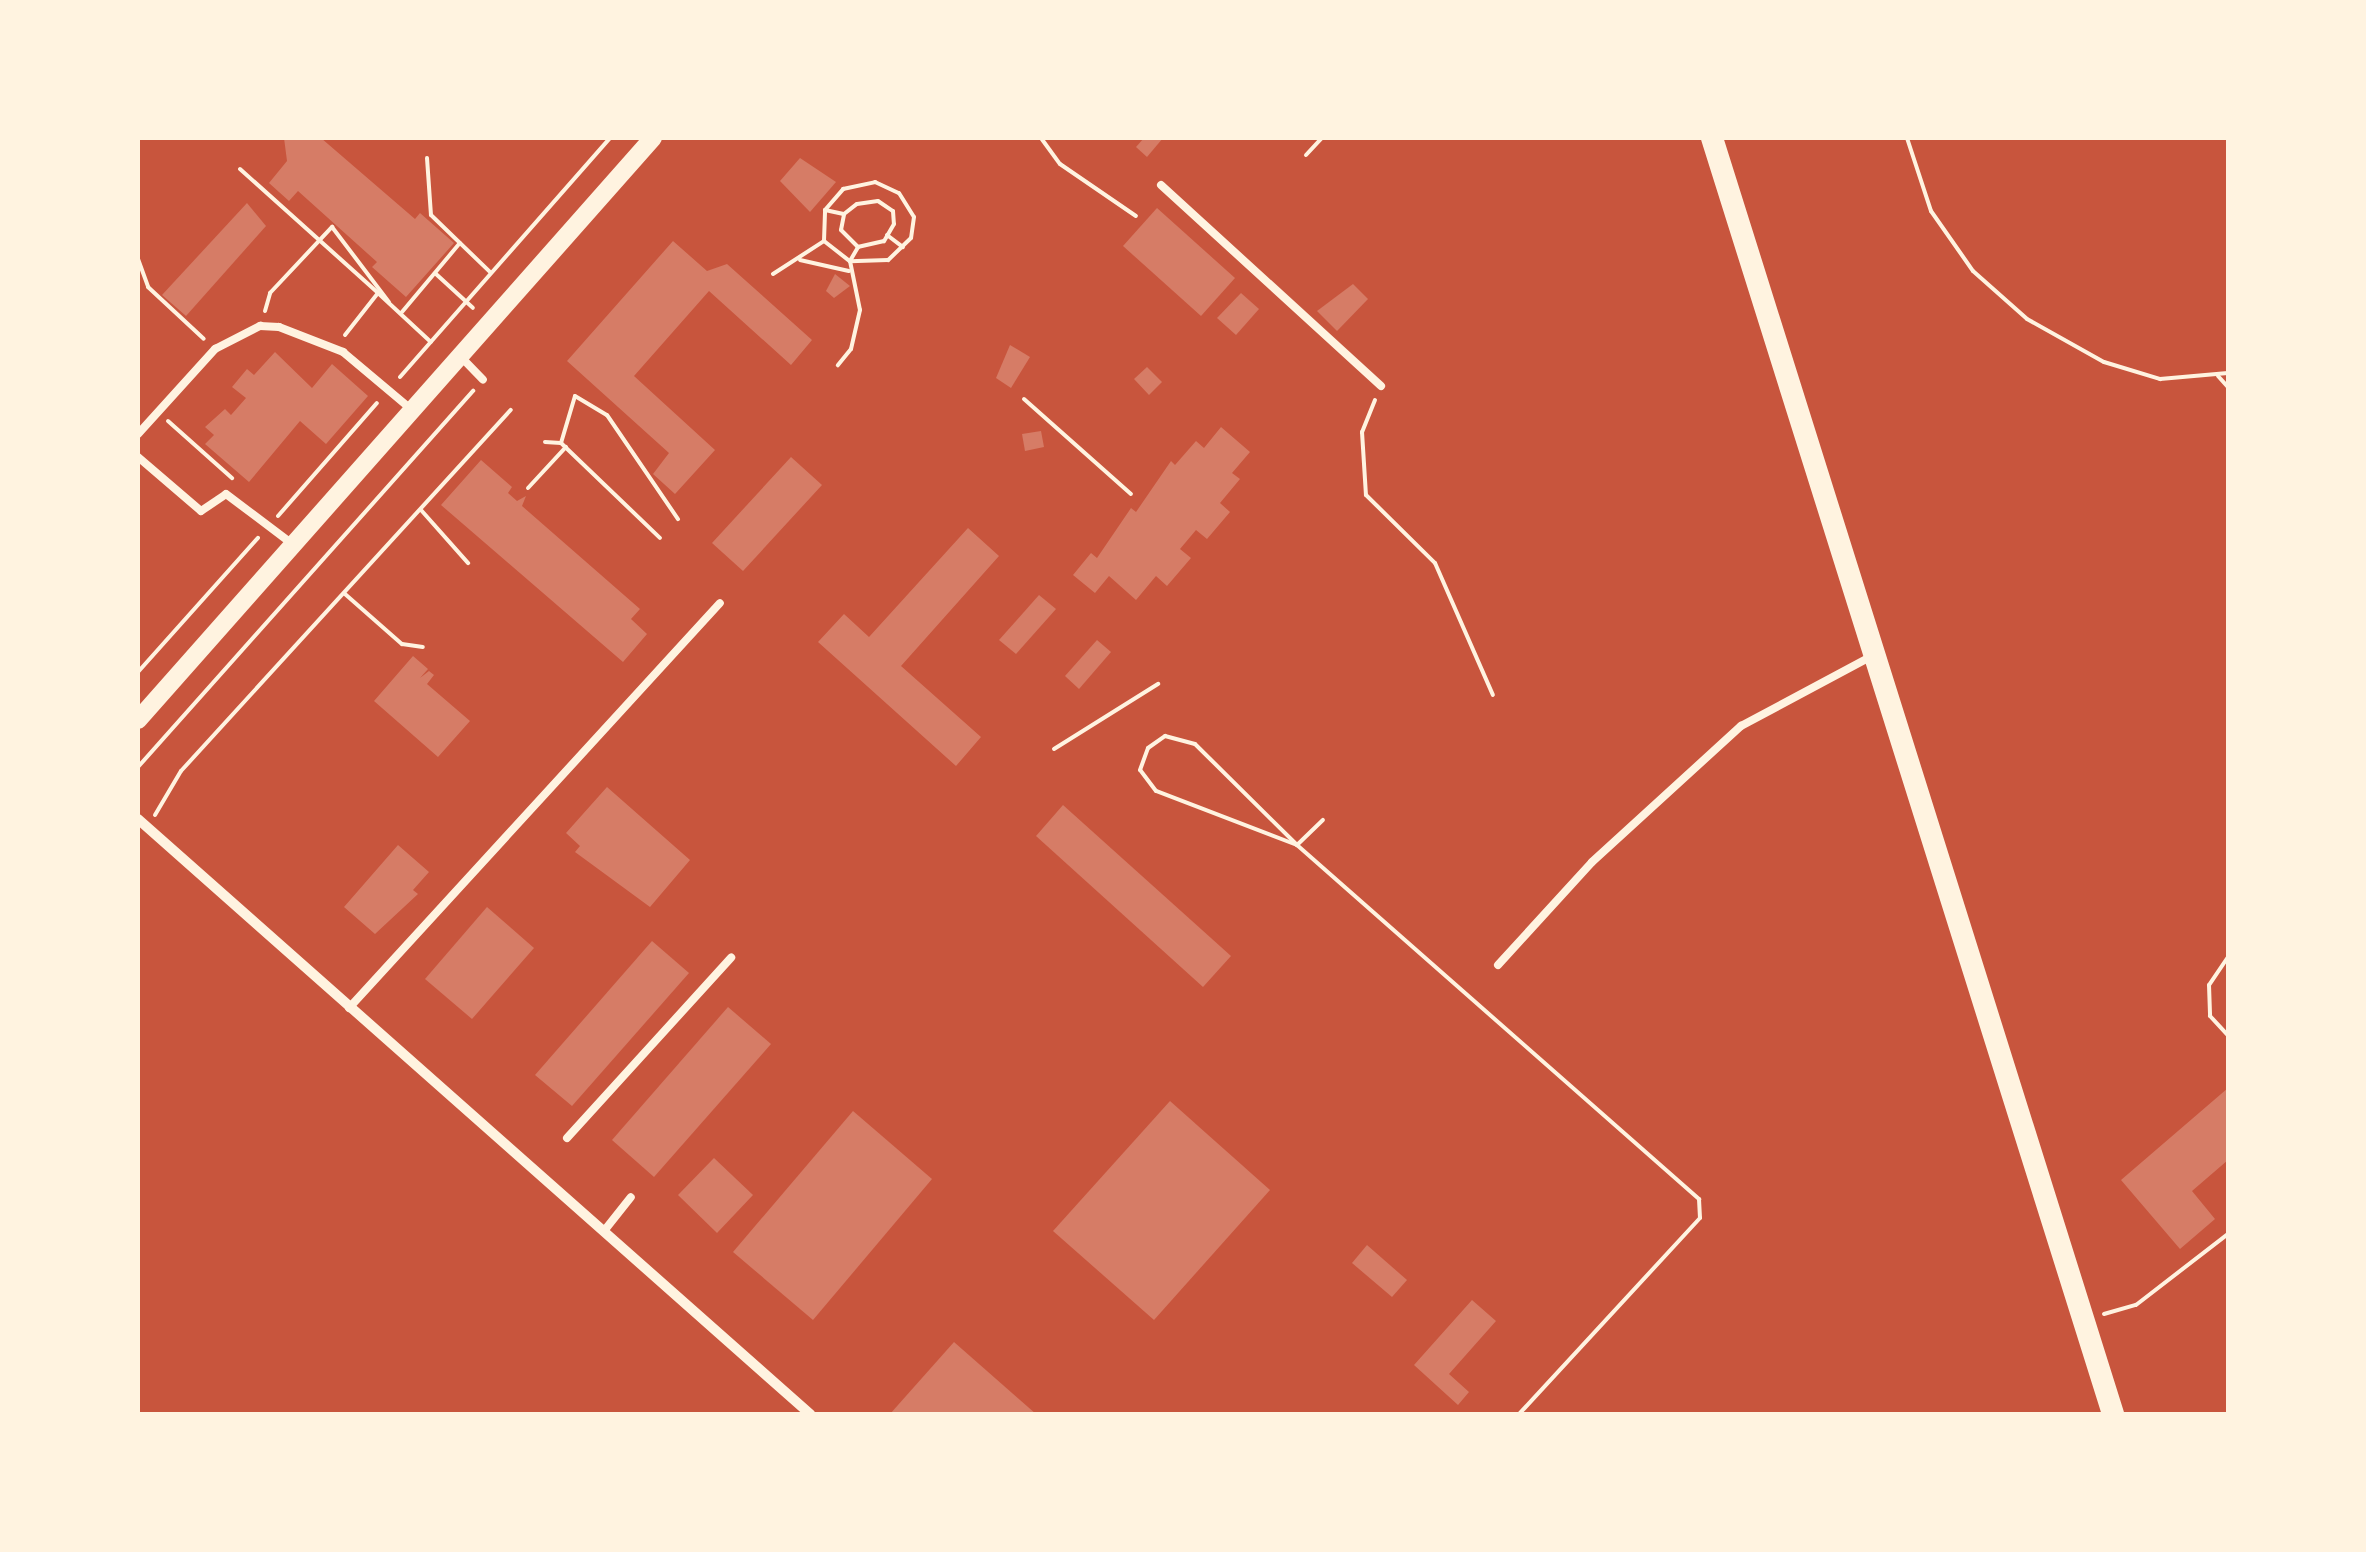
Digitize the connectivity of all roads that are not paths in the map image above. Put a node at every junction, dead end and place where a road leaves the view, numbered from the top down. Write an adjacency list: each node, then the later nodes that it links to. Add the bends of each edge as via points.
1 (653, 138): 4 (street)
2 (1712, 138): 12 (main road)
3 (1162, 186): 6 (lane)
4 (459, 355): 5 (lane); 7 (street)
5 (483, 380)
6 (1381, 386)
7 (411, 409): 8 (lane, via 336,349 280,326 260,326 215,349); 10 (street)
8 (138, 434)
9 (138, 457): 10 (lane, via 200,512 226,494)
10 (292, 543): 13 (street)
11 (720, 602): 17 (lane)
12 (1874, 655): 16 (lane, via 1741,726 1592,862); 22 (main road)
13 (138, 720)
14 (138, 818): 17 (street)
15 (731, 958): 18 (lane)
16 (1498, 965)
17 (350, 1008): 20 (street)
18 (567, 1138)
19 (631, 1197): 20 (lane)
20 (604, 1231): 21 (street)
21 (810, 1414)
22 (2113, 1414)

